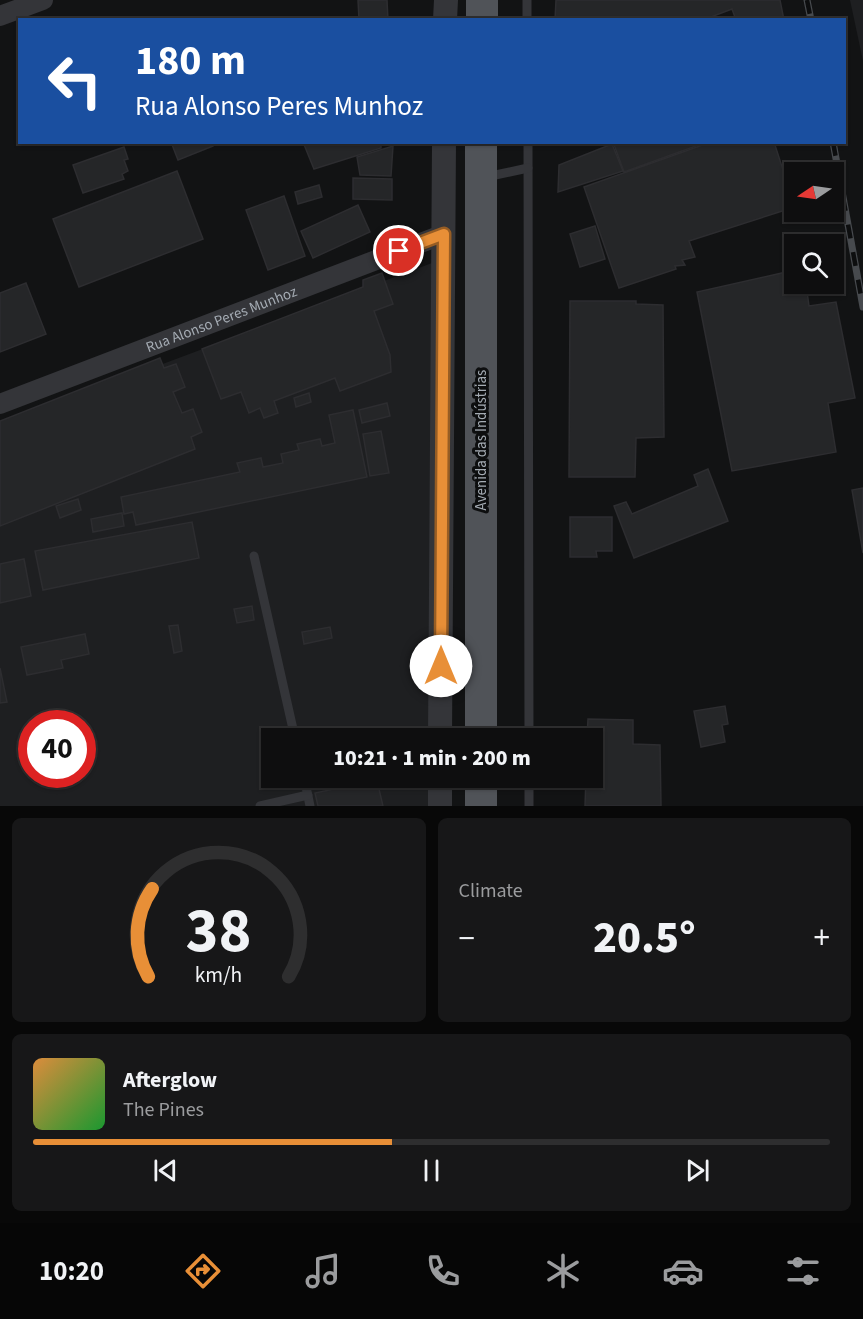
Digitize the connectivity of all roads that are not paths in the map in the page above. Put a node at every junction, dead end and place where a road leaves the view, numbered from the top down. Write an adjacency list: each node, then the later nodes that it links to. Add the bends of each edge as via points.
1 (43, 0): 5 (street)
2 (446, 0): 6 (street)
3 (482, 0): 7 (main road)
4 (527, 0): 8 (lane)
5 (0, 16)
6 (445, 18)
7 (482, 18)
8 (527, 18)
9 (444, 144): 14 (street)
10 (481, 144): 13 (main road, Avenida das Indústrias)
11 (528, 144): 12 (lane)
12 (528, 168): 13 (lane); 20 (lane)
13 (480, 178): 19 (main road, Avenida das Indústrias)
14 (444, 234): 15 (street, Rua Alonso Peres Munhoz); 18 (street)
15 (0, 404)
16 (254, 556): 17 (lane)
17 (293, 728)
18 (440, 728)
19 (481, 728)
20 (529, 728)
21 (306, 788): 25 (lane)
22 (440, 788): 28 (street)
23 (481, 788): 29 (main road)
24 (529, 788): 30 (lane)
25 (308, 795): 26 (lane); 27 (lane)
26 (260, 806)
27 (310, 806)
28 (440, 806)
29 (481, 806)
30 (529, 806)

